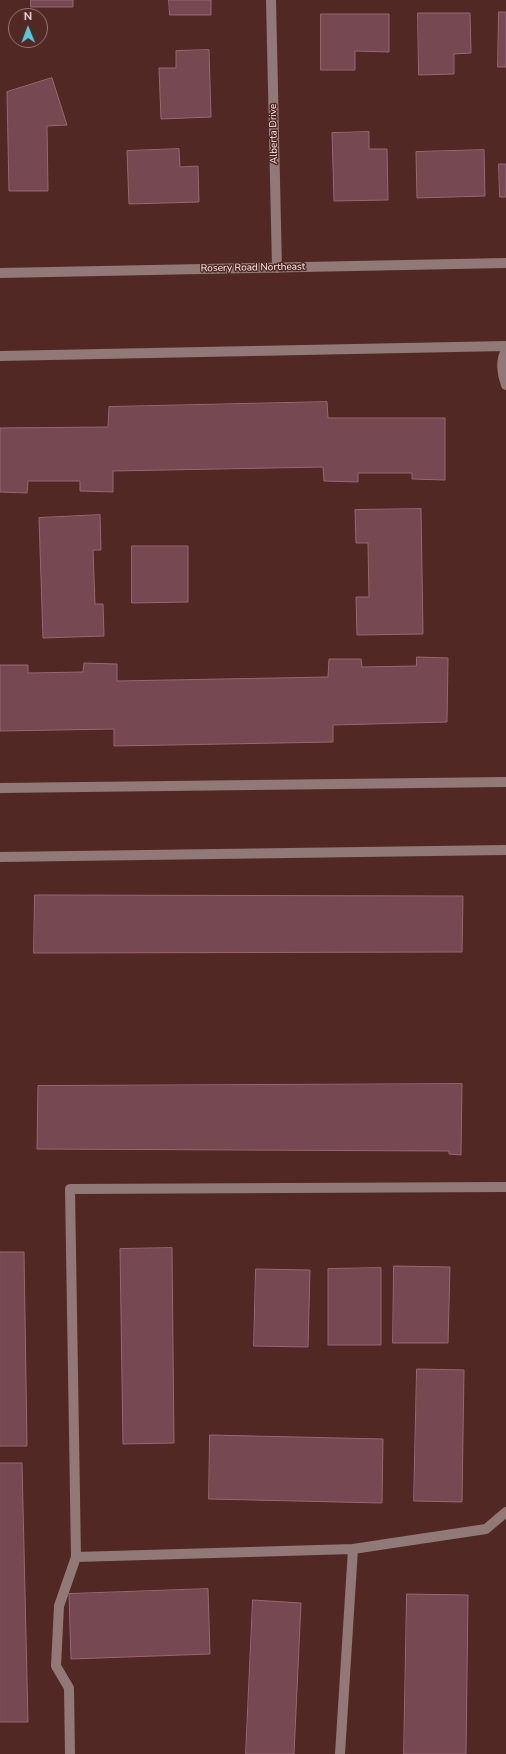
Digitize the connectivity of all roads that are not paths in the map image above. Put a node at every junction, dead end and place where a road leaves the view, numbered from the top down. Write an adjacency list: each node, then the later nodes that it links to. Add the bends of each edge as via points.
1 (271, 0): 3 (street, Alberta Drive)
2 (506, 263): 3 (street, Rosery Road Northeast)
3 (277, 268): 4 (street, Rosery Road Northeast)
4 (0, 273)
5 (506, 346): 7 (street)
6 (506, 351): 8 (street, via 503,356 503,377)
7 (0, 356)
8 (506, 385)
9 (506, 782): 10 (street)
10 (0, 788)
11 (506, 850): 12 (street)
12 (0, 857)
13 (506, 1188): 16 (street, via 70,1189)
14 (506, 1512): 15 (street, via 486,1528)
15 (353, 1549): 16 (street); 18 (street)
16 (76, 1557): 17 (street, via 59,1606 56,1666 69,1688)
17 (70, 1754)
18 (340, 1754)

